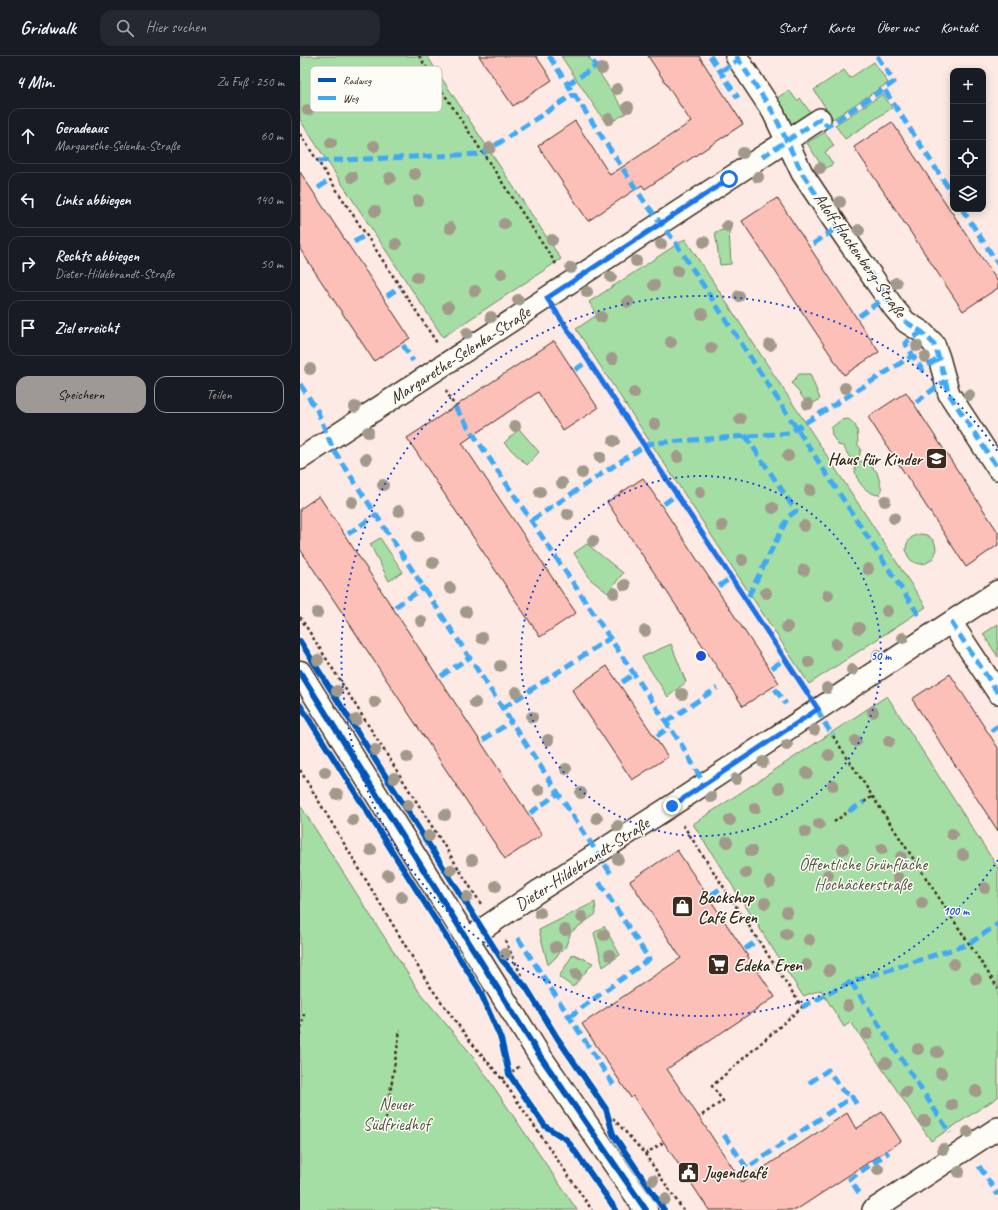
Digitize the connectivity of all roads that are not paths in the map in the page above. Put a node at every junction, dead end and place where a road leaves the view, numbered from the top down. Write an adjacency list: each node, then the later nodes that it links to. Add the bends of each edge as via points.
1 (736, 56): 3 (street, Adolf-Hackenberg-Straße, via 773,112)
2 (820, 119): 3 (street, Margarethe-Selenka-Straße)
3 (787, 141): 4 (street, Margarethe-Selenka-Straße); 5 (street, Adolf-Hackenberg-Straße, via 802,173 894,308 906,322 922,332 934,344 949,394)
4 (300, 459)
5 (998, 469)
6 (998, 591): 7 (street, Dieter-Hildebrandt-Straße)
7 (951, 622): 9 (street); 10 (street, Dieter-Hildebrandt-Straße)
8 (300, 672): 10 (street)
9 (998, 693)
10 (468, 939): 12 (street, via 538,1053)
11 (998, 1128): 13 (street)
12 (646, 1210)
13 (873, 1210)

